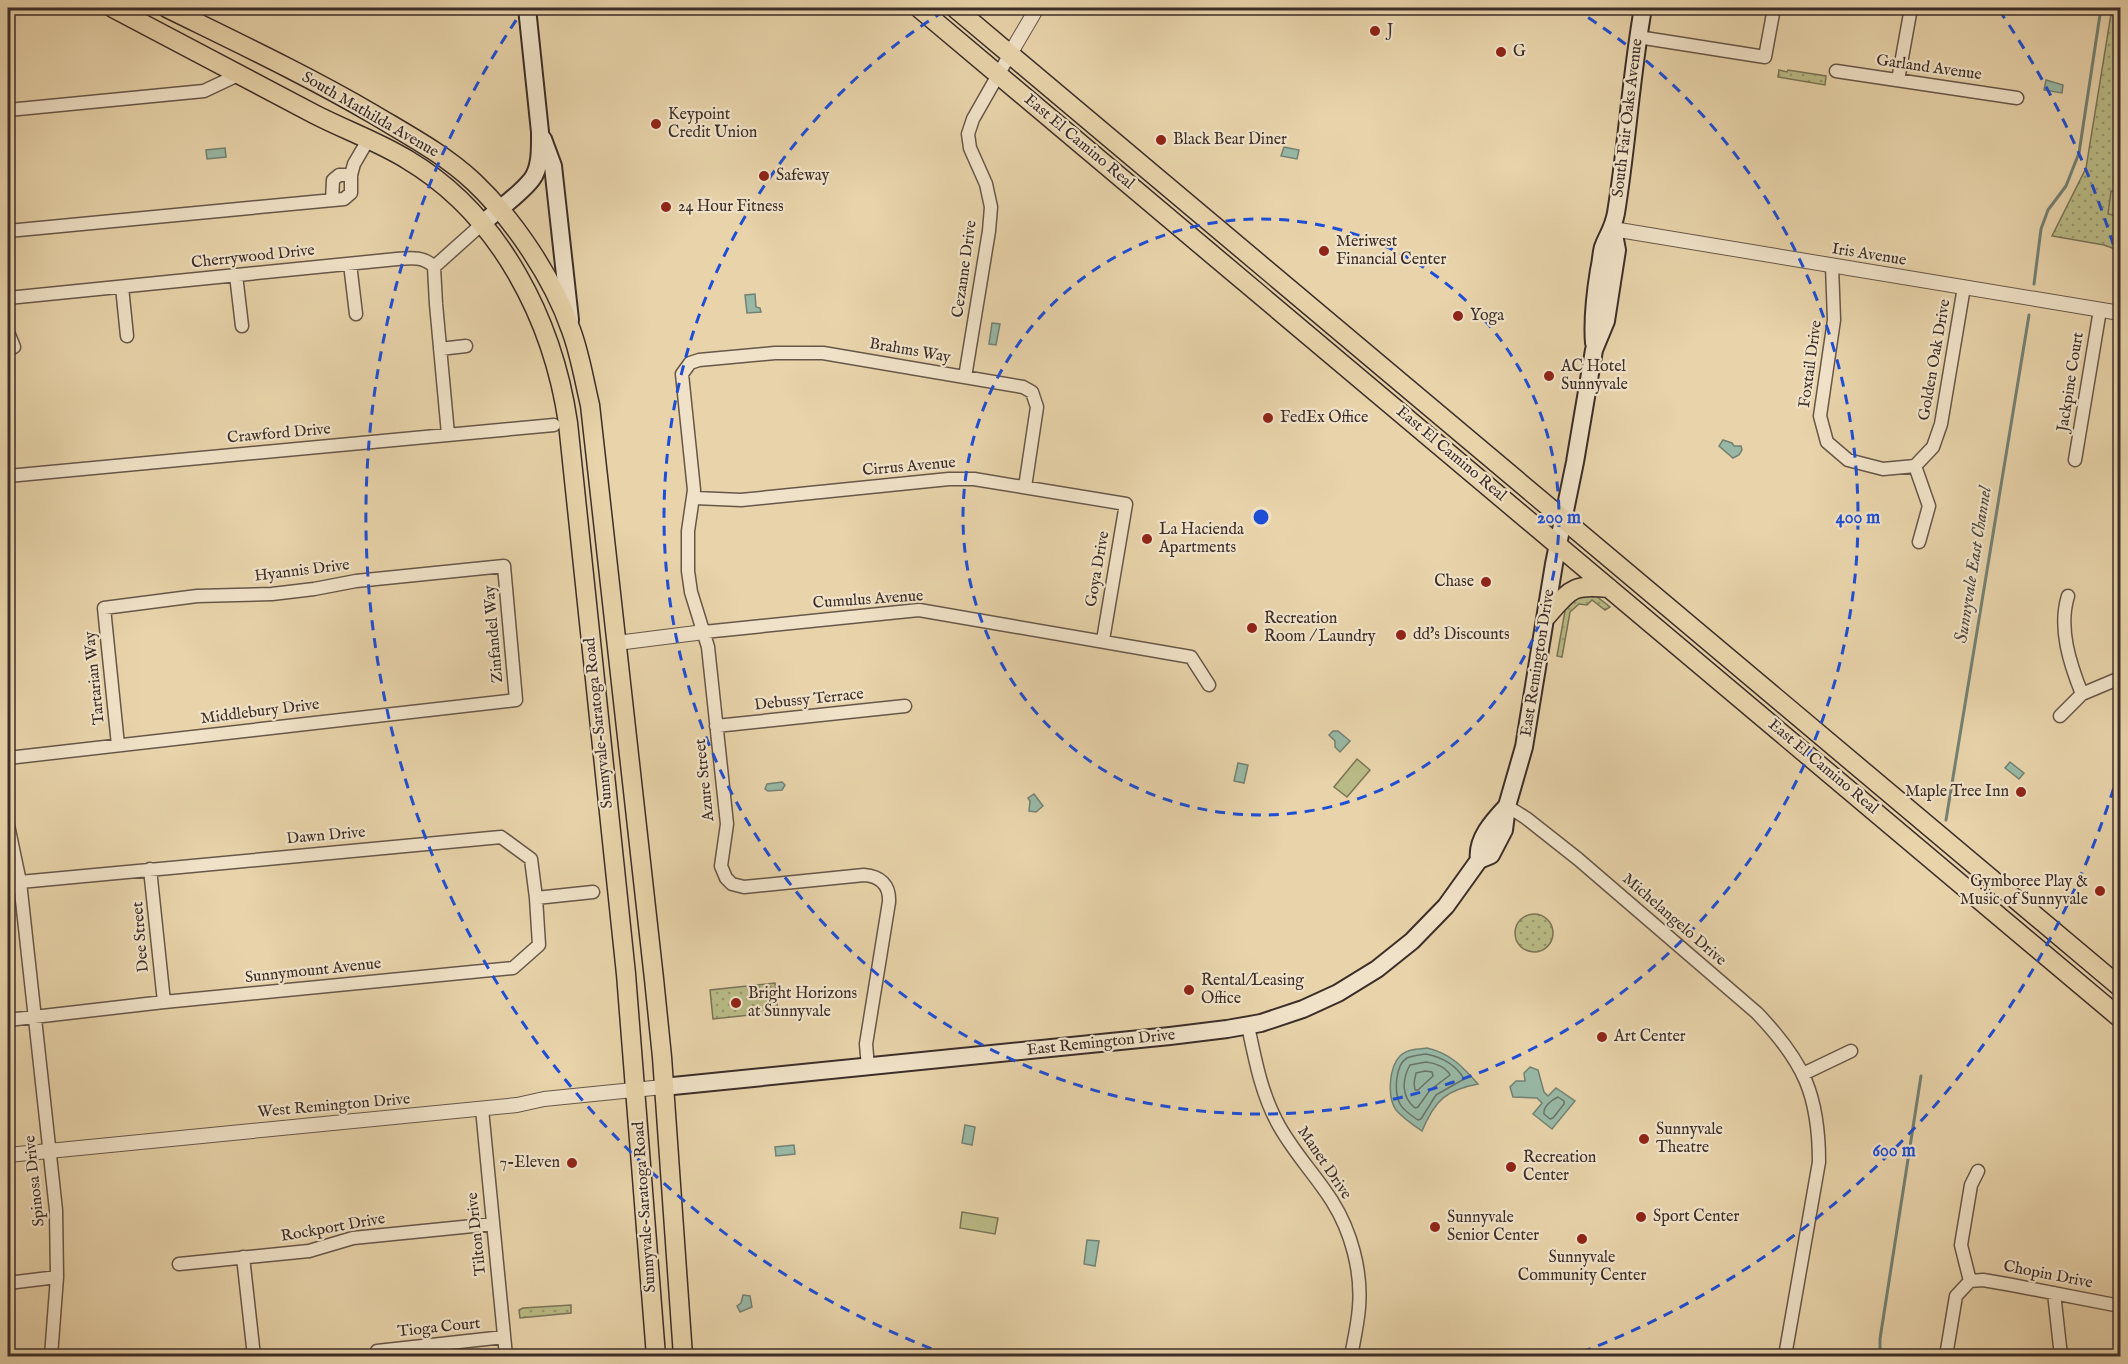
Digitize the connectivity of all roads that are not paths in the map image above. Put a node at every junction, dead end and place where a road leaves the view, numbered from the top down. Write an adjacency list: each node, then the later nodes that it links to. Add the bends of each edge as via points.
1 (114, 8): 13 (main road, South Mathilda Avenue)
2 (166, 8): 22 (main road, South Mathilda Avenue, via 325,87 432,148)
3 (527, 8): 18 (main road, Sunnyvale-Saratoga Road)
4 (919, 8): 14 (main road, East El Camino Real)
5 (955, 8): 11 (main road, East El Camino Real)
6 (1037, 8): 11 (street, Cezanne Drive)
7 (1643, 8): 10 (main road, South Fair Oaks Avenue)
8 (1774, 8): 10 (street, via 1765,57)
9 (1911, 8): 15 (street)
10 (1638, 37): 25 (main road, South Fair Oaks Avenue)
11 (1010, 54): 14 (street, Cezanne Drive); 27 (main road, East El Camino Real)
12 (1836, 71): 15 (street, Garland Avenue)
13 (240, 74): 17 (street, via 204,91); 19 (main road, South Mathilda Avenue)
14 (999, 75): 23 (main road, East El Camino Real); 48 (street, Cezanne Drive, via 968,134 990,207)
15 (1898, 80): 16 (street, Garland Avenue)
16 (2017, 98)
17 (8, 110)
18 (540, 132): 22 (main road, Sunnyvale-Saratoga Road, via 533,178); 41 (main road, Sunnyvale-Saratoga Road, via 554,166)
19 (368, 140): 20 (street); 24 (main road, South Mathilda Avenue, via 408,160 450,191)
20 (351, 175): 21 (street, via 350,195); 21 (street, via 339,175 333,180)
21 (332, 200): 26 (street)
22 (499, 208): 24 (main road, Sunnyvale-Saratoga Road); 41 (main road, South Mathilda Avenue, via 537,262)
23 (1170, 219): 27 (main road, via 1177,214 1187,217 1224,247); 31 (main road, East El Camino Real)
24 (482, 224): 30 (street); 97 (main road, Sunnyvale-Saratoga Road, via 531,298 564,395)
25 (1613, 229): 29 (street, Iris Avenue); 57 (main road, South Fair Oaks Avenue, via 1617,250 1605,321 1594,350)
26 (8, 231)
27 (1237, 244): 36 (main road, East El Camino Real)
28 (350, 264): 30 (street, Cherrywood Drive, via 412,258 430,262); 32 (street, Cherrywood Drive); 38 (street)
29 (1832, 266): 34 (street, Iris Avenue); 52 (street, Foxtail Drive, via 1834,320 1820,416 1827,442 1848,460 1883,469)
30 (434, 267): 46 (street)
31 (1236, 274): 36 (main road, via 1259,280 1295,310); 59 (main road, East El Camino Real)
32 (236, 275): 33 (street, Cherrywood Drive); 40 (street)
33 (122, 287): 35 (street, Cherrywood Drive); 43 (street)
34 (1964, 287): 37 (street, Iris Avenue); 52 (street, Golden Oak Drive, via 1941,424 1932,447)
35 (8, 298)
36 (1309, 304): 57 (main road, East El Camino Real)
37 (2100, 310): 39 (street, Iris Avenue); 51 (street, Jackpine Court)
38 (356, 314)
39 (2121, 314)
40 (242, 326)
41 (572, 330): 67 (main road, Sunnyvale-Saratoga Road, via 590,405)
42 (8, 332): 45 (street)
43 (127, 336)
44 (466, 346): 46 (street)
45 (14, 347)
46 (440, 349): 50 (street)
47 (686, 367): 48 (street, Brahms Way, via 699,360 799,352); 55 (street, Azure Street, via 682,380)
48 (965, 377): 54 (street, Brahms Way, via 1032,392 1038,407)
49 (554, 425): 50 (street, Crawford Drive)
50 (448, 434): 53 (street, Crawford Drive)
51 (2075, 460)
52 (1915, 466): 58 (street, via 1929,506)
53 (8, 476)
54 (1025, 487): 55 (street, Cirrus Avenue, via 974,478 741,500); 56 (street, Cirrus Avenue)
55 (694, 498): 65 (street, Azure Street, via 688,531 688,571)
56 (1126, 504): 66 (street, Goya Drive)
57 (1564, 518): 59 (main road, East Remington Drive); 82 (main road, East El Camino Real)
58 (1919, 542)
59 (1558, 544): 61 (main road, East El Camino Real); 64 (main road, East Remington Drive)
60 (504, 566): 63 (street, Hyannis Drive, via 272,594 197,596); 71 (street, Zinfandel Way)
61 (1609, 588): 64 (main road, via 1576,588); 80 (main road, East El Camino Real)
62 (2068, 596): 70 (street, via 2063,609 2069,662)
63 (104, 608): 75 (street, Tartarian Way)
64 (1547, 616): 77 (main road, East Remington Drive, via 1524,747)
65 (704, 632): 66 (street, Cumulus Avenue, via 919,610); 67 (street, Cumulus Avenue); 74 (street, Azure Street)
66 (1102, 640): 69 (street, Cumulus Avenue, via 1191,657)
67 (617, 643): 96 (main road, Sunnyvale-Saratoga Road)
68 (2121, 678): 70 (street)
69 (1209, 685)
70 (2082, 694): 73 (street)
71 (516, 700): 75 (street, Middlebury Drive)
72 (905, 706): 74 (street, Debussy Terrace)
73 (2060, 716)
74 (716, 726): 94 (street, Azure Street, via 727,824 721,866 732,884 744,887 871,875 887,888 889,902 866,1044)
75 (118, 745): 76 (street, Middlebury Drive)
76 (8, 758)
77 (1507, 806): 92 (main road, East Remington Drive, via 1491,824 1478,849 1479,860 1430,924 1377,969 1338,993 1282,1017); 95 (street, Michelangelo Drive, via 1578,859 1757,1013 1780,1037)
78 (8, 825): 81 (street, Spinosa Drive)
79 (150, 869): 81 (street, Dawn Drive); 84 (street, Dawn Drive, via 501,837 531,859); 88 (street, Dee Street)
80 (1956, 878): 82 (main road, via 1993,890); 85 (main road, East El Camino Real)
81 (20, 882): 89 (street, Spinosa Drive)
82 (2001, 885): 86 (main road, East El Camino Real)
83 (593, 892): 84 (street)
84 (536, 898): 88 (street, Sunnymount Avenue, via 539,945 513,969)
85 (1998, 914): 86 (main road, via 2013,911 2052,942); 90 (main road, East El Camino Real)
86 (2082, 954): 87 (main road, East El Camino Real)
87 (2121, 987)
88 (164, 1002): 89 (street, Sunnymount Avenue)
89 (35, 1016): 91 (street, Sunnymount Avenue); 99 (street, Spinosa Drive)
90 (2121, 1018)
91 (8, 1020)
92 (1248, 1026): 94 (main road, East Remington Drive); 117 (street, Manet Drive, via 1269,1107 1345,1224 1358,1270 1359,1306)
93 (1851, 1051): 95 (street)
94 (868, 1067): 96 (main road, East Remington Drive)
95 (1803, 1074): 118 (street, Michelangelo Drive, via 1819,1130 1818,1162)
96 (663, 1088): 97 (street, West Remington Drive); 116 (main road, Sunnyvale-Saratoga Road)
97 (636, 1090): 98 (street, West Remington Drive); 115 (main road, Sunnyvale-Saratoga Road)
98 (482, 1109): 99 (street, West Remington Drive); 102 (street, Tilton Drive)
99 (49, 1150): 100 (street, West Remington Drive); 105 (street, Spinosa Drive, via 56,1210)
100 (8, 1155)
101 (1978, 1171): 106 (street, via 1971,1185 1961,1245)
102 (493, 1224): 103 (street, Rockport Drive, via 353,1238 309,1251); 110 (street, Tilton Drive)
103 (243, 1257): 104 (street, Rockport Drive); 113 (street)
104 (179, 1264)
105 (57, 1277): 107 (street); 112 (street, Spinosa Drive)
106 (1970, 1281): 108 (street, Chopin Drive); 119 (street, via 1956,1296)
107 (8, 1283)
108 (2054, 1293): 109 (street, Chopin Drive); 120 (street)
109 (2121, 1306)
110 (504, 1337): 111 (street, Tioga Court); 114 (street, Tilton Drive)
111 (377, 1351)
112 (51, 1356)
113 (254, 1356)
114 (506, 1356)
115 (656, 1356)
116 (683, 1356)
117 (1351, 1356)
118 (1785, 1356)
119 (1946, 1356)
120 (2061, 1356)

